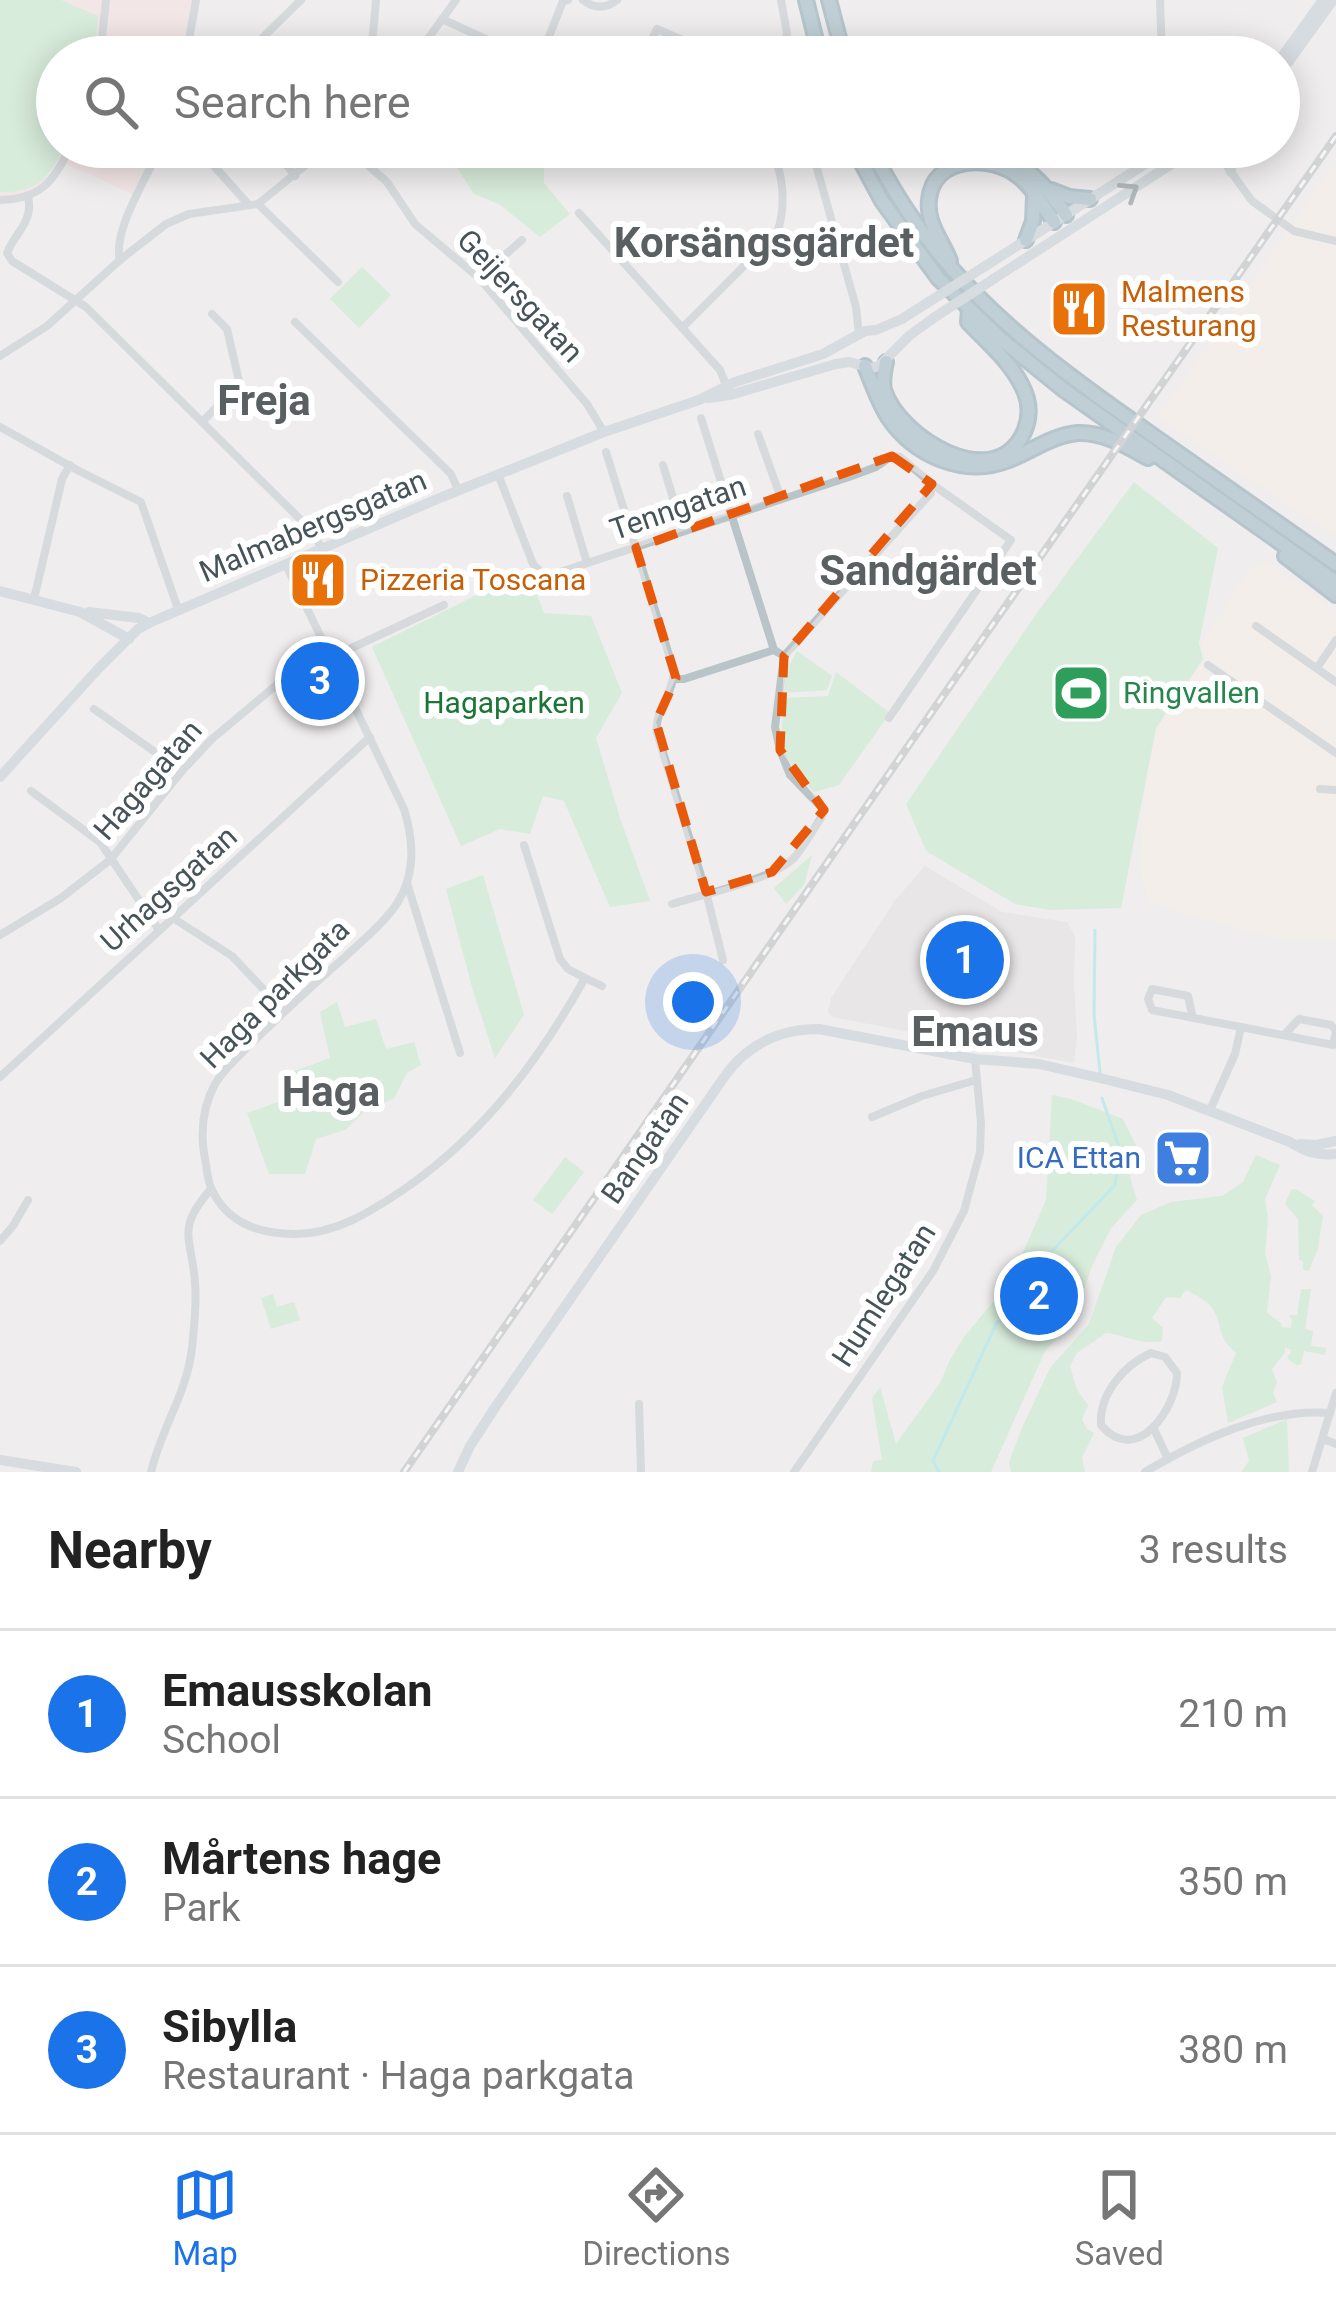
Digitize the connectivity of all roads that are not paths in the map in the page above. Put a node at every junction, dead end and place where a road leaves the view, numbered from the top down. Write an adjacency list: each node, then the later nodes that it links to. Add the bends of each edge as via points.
1 (106, 0): 16 (street)
2 (196, 0): 17 (street)
3 (301, 0): 18 (street)
4 (376, 0): 19 (street)
5 (456, 0): 15 (street)
6 (568, 0): 22 (street)
7 (583, 0): 8 (street, via 602,7)
8 (617, 0)
9 (781, 0): 23 (street)
10 (806, 0): 24 (highway)
11 (825, 0): 25 (highway)
12 (1160, 0): 26 (street)
13 (1323, 0): 27 (main road)
14 (1333, 0): 28 (main road)
15 (442, 19): 20 (street); 21 (street)
16 (102, 36)
17 (189, 36)
18 (264, 36)
19 (373, 36)
20 (430, 36)
21 (479, 36)
22 (549, 36)
23 (786, 36)
24 (815, 36)
25 (834, 36)
26 (1161, 36)
27 (1297, 36)
28 (1300, 46)
29 (58, 168): 48 (street)
30 (150, 168): 57 (street, via 120,232)
31 (218, 168): 51 (street)
32 (289, 168): 46 (street)
33 (304, 168): 46 (street)
34 (371, 168): 59 (street, Geijersgatan, via 416,224)
35 (776, 168): 66 (street, via 777,233)
36 (817, 168): 62 (street)
37 (865, 168): 63 (highway, via 897,224)
38 (882, 168): 58 (highway)
39 (953, 168): 58 (highway, via 931,190 929,215)
40 (1001, 168): 47 (highway)
41 (1024, 168): 47 (highway)
42 (1139, 168): 49 (main road)
43 (1162, 168): 53 (main road, one-way to 43)
44 (1229, 168): 45 (main road)
45 (1231, 172): 56 (street, via 1252,200 1294,231)
46 (295, 176): 51 (street)
47 (1040, 192): 49 (highway); 53 (highway); 55 (highway)
48 (28, 197): 50 (street); 61 (street, via 28,220 7,253)
49 (1090, 199): 53 (main road)
50 (0, 200)
51 (253, 204): 57 (street, via 178,217); 60 (street)
52 (578, 213): 66 (street)
53 (1064, 224): 55 (main road); 70 (main road, bridge)
54 (522, 240): 59 (street)
55 (1026, 240): 67 (main road, bridge)
56 (1336, 241)
57 (120, 260): 61 (street)
58 (950, 268): 88 (highway, via 1040,354)
59 (479, 278): 76 (street, Geijersgatan)
60 (338, 282)
61 (76, 300): 69 (street); 74 (street)
62 (856, 307): 67 (street); 68 (street)
63 (968, 309): 70 (highway, via 968,322 1016,376 1029,404 1024,431 1006,452 967,459 921,437 884,390); 79 (highway)
64 (212, 314): 74 (street, via 227,329 239,381)
65 (296, 322): 84 (street, via 451,474)
66 (682, 328): 72 (street)
67 (874, 330): 68 (main road); 70 (main road, via 890,341)
68 (858, 336): 71 (main road, via 854,356); 72 (main road, Malmabergsgatan)
69 (0, 356)
70 (888, 357): 71 (main road)
71 (863, 365): 72 (main road, Malmabergsgatan); 79 (highway, via 898,430 952,464 996,465 1079,433)
72 (728, 390): 76 (main road, Malmabergsgatan)
73 (701, 418): 87 (street)
74 (203, 421): 92 (street)
75 (0, 427): 80 (street)
76 (604, 431): 82 (main road, Malmabergsgatan)
77 (758, 434): 86 (street)
78 (606, 452): 91 (street)
79 (1166, 462): 89 (highway)
80 (70, 465): 100 (street); 102 (street, via 141,502)
81 (663, 465): 90 (street)
82 (498, 475): 84 (main road, Malmabergsgatan); 94 (street, Tenngatan, via 533,564 551,575)
83 (932, 484): 86 (street, Tenngatan, via 892,456); 110 (street); 117 (street, via 1011,540)
84 (458, 490): 92 (main road, Malmabergsgatan)
85 (567, 496): 94 (street)
86 (782, 498): 87 (street, Tenngatan)
87 (732, 515): 90 (street, Tenngatan); 109 (street)
88 (1277, 523): 93 (highway); 95 (highway)
89 (1260, 529): 97 (highway); 99 (highway)
90 (683, 531): 91 (street, Tenngatan)
91 (636, 548): 94 (street, Tenngatan); 114 (street)
92 (322, 550): 96 (main road, Malmabergsgatan)
93 (1336, 552)
94 (587, 563)
95 (1336, 564)
96 (286, 565): 102 (main road, Malmabergsgatan); 108 (street)
97 (1336, 582)
98 (0, 591): 100 (main road)
99 (1336, 595)
100 (34, 599): 103 (main road)
101 (444, 605): 111 (street)
102 (178, 609): 104 (main road, Malmabergsgatan)
103 (80, 612): 104 (main road); 106 (main road)
104 (149, 623): 106 (main road, Malmabergsgatan)
105 (1256, 626): 113 (street)
106 (129, 638): 121 (main road, Malmabergsgatan)
107 (1336, 640): 113 (street)
108 (324, 646): 111 (street); 120 (street, Hagagatan)
109 (774, 650): 110 (street); 114 (street)
110 (784, 656): 128 (street, via 779,750 824,811 783,867)
111 (330, 658): 118 (street)
112 (1208, 665): 119 (street)
113 (1317, 668): 115 (street)
114 (675, 679): 128 (street, via 656,722)
115 (1336, 682)
116 (94, 709): 120 (street)
117 (889, 718)
118 (370, 737): 127 (street, via 411,832); 130 (street, Urhagsgatan)
119 (1336, 753)
120 (182, 771): 126 (street, Hagagatan)
121 (0, 777)
122 (1320, 789): 123 (street)
123 (1336, 790)
124 (31, 791): 126 (street, via 100,842)
125 (524, 845): 134 (street, via 560,958)
126 (110, 860): 131 (street); 132 (street, Hagagatan)
127 (407, 882): 136 (street, Haga parkgata, via 382,924); 140 (street)
128 (706, 892): 129 (street); 133 (street)
129 (672, 904)
130 (173, 918): 131 (street, Urhagsgatan); 136 (street, via 232,956)
131 (159, 930): 142 (street, Urhagsgatan)
132 (0, 935)
133 (723, 960)
134 (585, 978): 135 (street); 149 (street, via 530,1069 485,1122 377,1208 320,1231 269,1233 239,1223)
135 (602, 986)
136 (284, 1012): 149 (street, Haga parkgata, via 212,1091 202,1126)
137 (1192, 1018): 137 (street, via 1188,995 1153,989 1152,1010); 138 (street)
138 (1241, 1027): 139 (street); 144 (street)
139 (1284, 1035): 139 (street, via 1333,1045 1336,1031 1299,1019)
140 (460, 1053)
141 (975, 1059): 143 (street, Humlegatan); 144 (main road, Bangatan, via 1039,1064); 163 (main road, Bangatan, via 819,1029 780,1033 741,1055)
142 (0, 1077)
143 (976, 1080): 145 (street); 165 (street, Humlegatan, via 978,1166 951,1239)
144 (1210, 1110): 147 (main road, Bangatan)
145 (872, 1117)
146 (1336, 1141): 147 (main road)
147 (1290, 1142): 148 (main road, Bangatan)
148 (1336, 1154)
149 (211, 1189): 162 (street, via 191,1214 195,1321 188,1370)
150 (28, 1200): 151 (street)
151 (0, 1241)
152 (1336, 1393): 154 (street)
153 (639, 1403): 164 (street)
154 (1330, 1413): 156 (street); 158 (street, via 1265,1419)
155 (1154, 1429): 155 (street, via 1120,1439 1101,1425 1100,1413 1115,1382 1151,1353 1165,1358 1178,1379); 158 (street)
156 (1324, 1438): 157 (street); 160 (street)
157 (1336, 1444)
158 (1168, 1459): 166 (street)
159 (0, 1460): 161 (main road)
160 (1316, 1471)
161 (76, 1472)
162 (152, 1472)
163 (458, 1472)
164 (641, 1472)
165 (794, 1472)
166 (1145, 1472)

